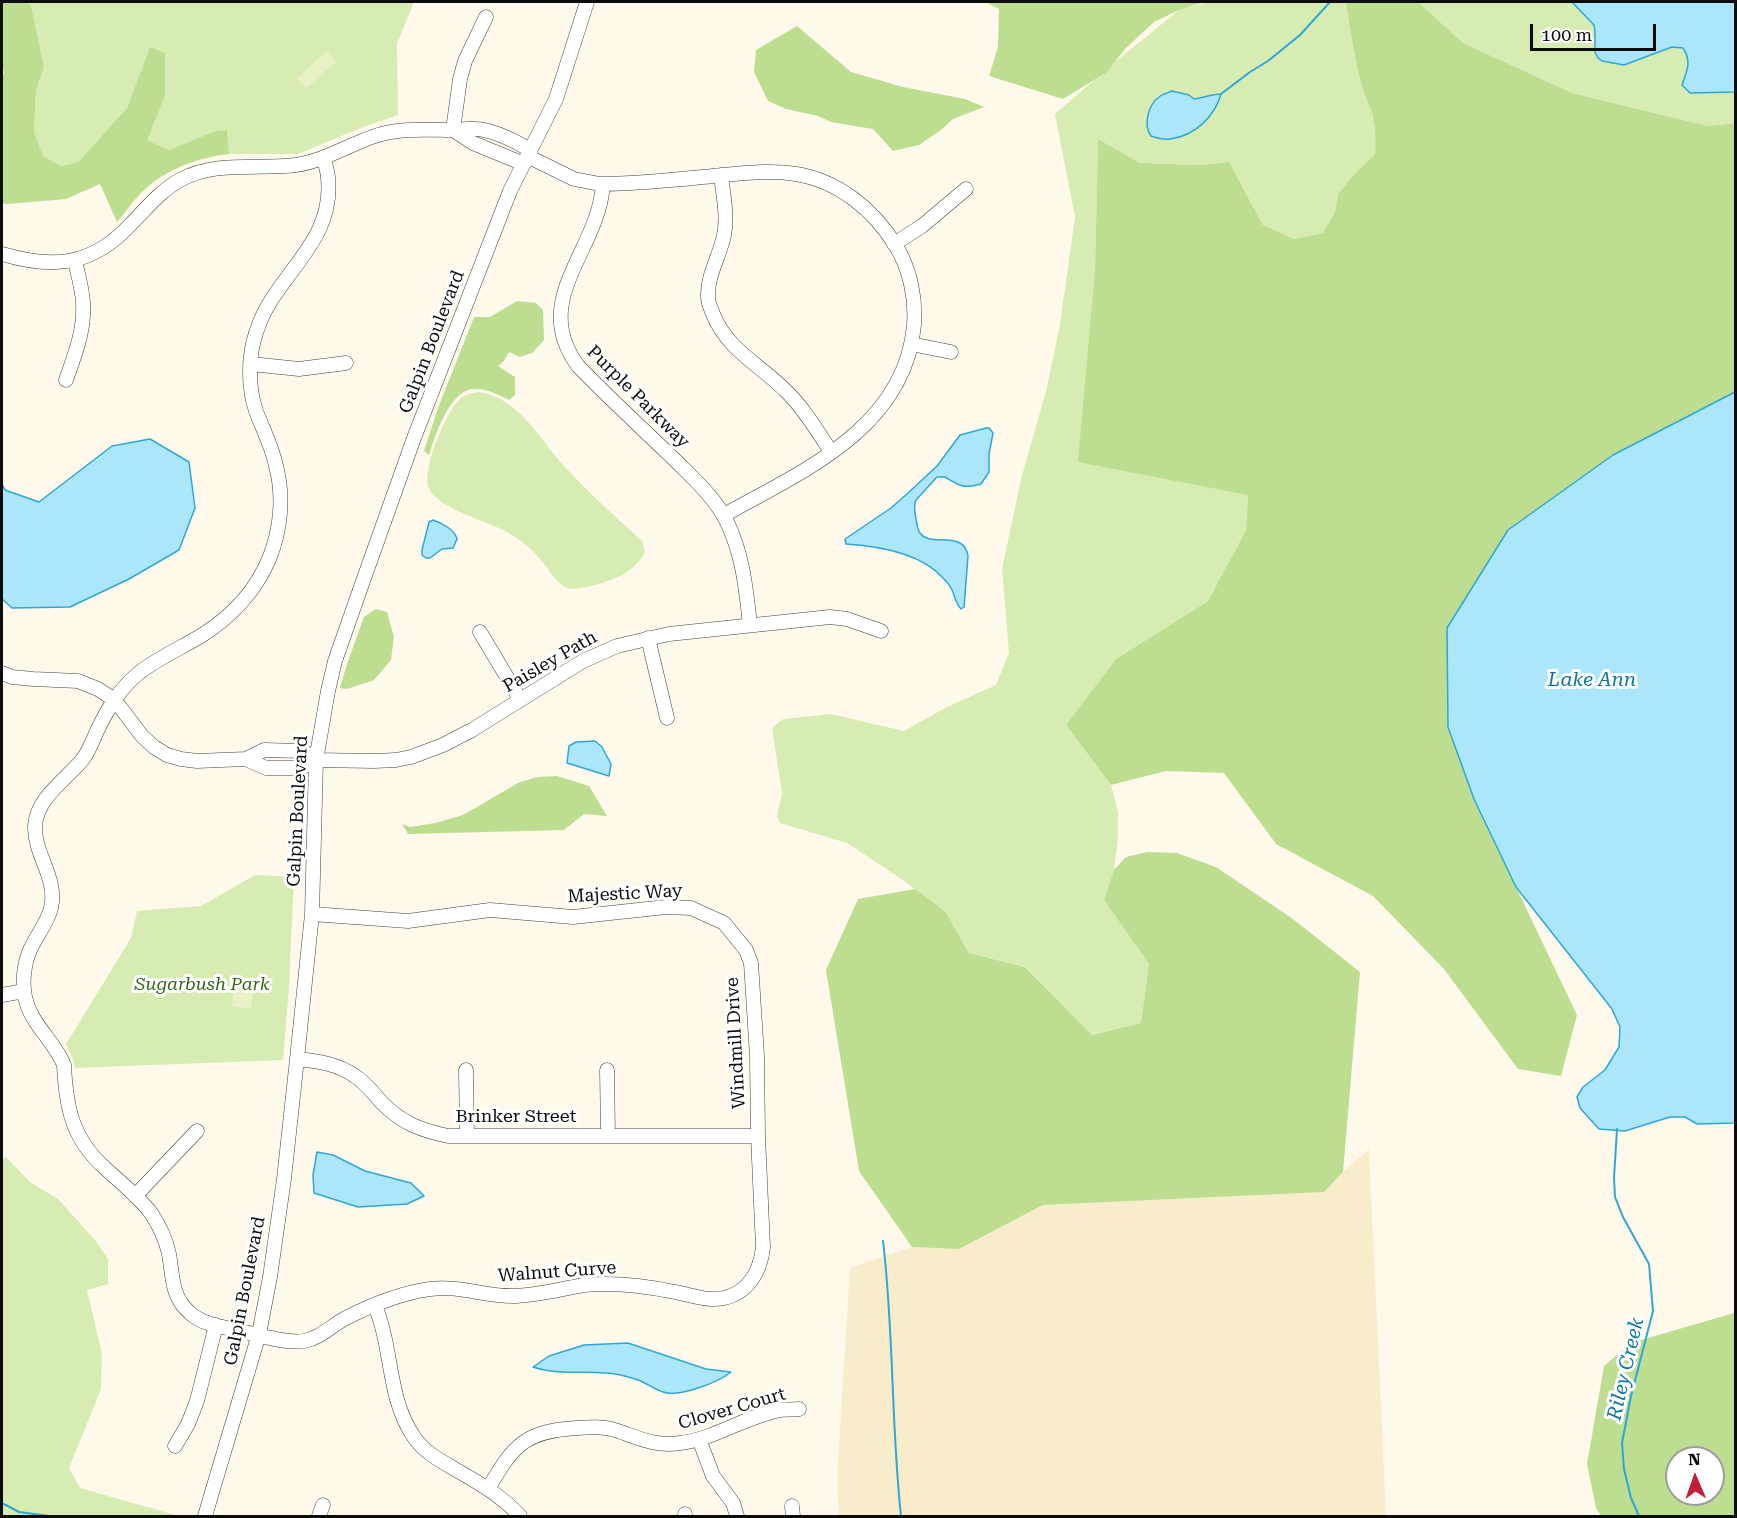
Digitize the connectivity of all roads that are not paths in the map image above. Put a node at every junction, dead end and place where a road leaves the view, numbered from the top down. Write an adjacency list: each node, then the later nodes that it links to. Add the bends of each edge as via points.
1 (587, 2): 4 (street, Galpin Boulevard, via 556,99)
2 (486, 17): 3 (street, via 465,61)
3 (453, 130): 4 (street, via 473,143); 5 (street, via 399,130 374,136)
4 (527, 156): 7 (street, via 574,180); 27 (street, Galpin Boulevard, via 458,324 363,580 335,661)
5 (324, 158): 11 (street, via 299,165 235,166 197,172 163,192 116,239); 14 (street, via 328,203 323,222 314,242 268,302 255,335)
6 (721, 175): 7 (street); 9 (street, via 778,172 828,184 871,213); 17 (street, via 725,226 705,304 725,337 788,392)
7 (603, 184): 18 (street, Purple Parkway, via 598,212 562,298 560,325 568,352 691,476)
8 (966, 189): 9 (street)
9 (894, 244): 12 (street, via 912,291)
10 (2, 254): 11 (street, via 25,261)
11 (75, 261): 16 (street, via 84,317)
12 (911, 344): 13 (street); 17 (street, via 900,378 882,408)
13 (951, 352)
14 (251, 363): 15 (street, via 299,369); 24 (street, via 255,409 271,446 280,486 279,521 269,558 250,593 226,618 141,671)
15 (346, 363)
16 (66, 380)
17 (831, 452): 18 (street)
18 (724, 515): 19 (street, Purple Parkway, via 741,559)
19 (750, 625): 20 (street, Paisley Path, via 830,617); 22 (street, Paisley Path)
20 (881, 631)
21 (480, 632): 25 (street)
22 (648, 638): 25 (street, Paisley Path, via 598,653); 26 (street)
23 (2, 673): 24 (street, via 78,681)
24 (113, 699): 27 (street, Paisley Path, via 142,736 167,755 197,761 246,759 266,768 301,768); 30 (street, via 85,756 40,805 36,841 53,897 48,919 26,962)
25 (520, 699): 27 (street, Paisley Path, via 459,737 411,757)
26 (667, 718)
27 (316, 760): 28 (street, Galpin Boulevard)
28 (312, 914): 29 (street, Majestic Way, via 408,921 490,910 573,917 691,908 724,923); 32 (street, Galpin Boulevard)
29 (746, 950): 38 (street, Windmill Drive, via 751,963)
30 (24, 991): 31 (street); 39 (street, Walnut Curve, via 34,1021 54,1045 64,1065 68,1110 77,1132 91,1154)
31 (2, 995)
32 (297, 1059): 36 (street, Brinker Street, via 326,1063 356,1076 397,1116 413,1126 448,1136); 42 (street, Galpin Boulevard, via 284,1179)
33 (466, 1070): 36 (street)
34 (607, 1070): 37 (street)
35 (197, 1131): 39 (street)
36 (467, 1136): 37 (street, Brinker Street)
37 (608, 1136): 38 (street, Brinker Street)
38 (758, 1136): 40 (street, Walnut Curve, via 762,1260 751,1281 734,1295 704,1299 615,1284 526,1296 447,1288 417,1291)
39 (135, 1196): 41 (street, Walnut Curve, via 161,1232 178,1298 190,1314)
40 (375, 1306): 42 (street, Walnut Curve, via 303,1341); 46 (street, via 385,1336 393,1385 414,1437 435,1457)
41 (216, 1325): 42 (street, Walnut Curve); 45 (street, via 197,1401)
42 (259, 1334): 47 (street, Galpin Boulevard)
43 (799, 1409): 44 (street, Clover Court, via 780,1410)
44 (699, 1439): 46 (street, Clover Court, via 665,1444 605,1428 553,1430 516,1448); 49 (street, via 713,1476 733,1503)
45 (175, 1446)
46 (488, 1489): 48 (street)
47 (205, 1516)
48 (520, 1516)
49 (737, 1516)

